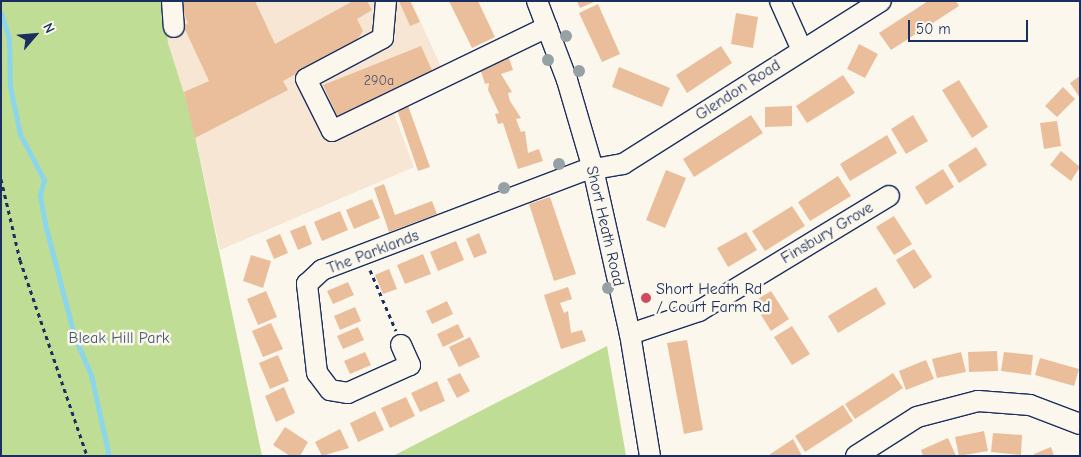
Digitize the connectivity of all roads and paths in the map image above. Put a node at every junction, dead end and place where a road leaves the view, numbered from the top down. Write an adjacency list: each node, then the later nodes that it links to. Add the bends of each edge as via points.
1 (172, 1): 6 (street)
2 (386, 1): 7 (street, via 384,38 306,80 332,131)
3 (537, 1): 7 (street, Short Heath Road)
4 (780, 1): 8 (street)
5 (881, 1): 8 (street, Glendon Road)
6 (174, 27)
7 (547, 27): 9 (street, Short Heath Road)
8 (802, 48): 9 (street, Glendon Road, via 623,164)
9 (593, 170): 12 (street, The Parklands); 13 (street, Short Heath Road)
10 (1, 179): 16 (path, via 20,260)
11 (889, 196): 13 (street, Finsbury Grove, via 699,311)
12 (364, 256): 14 (path); 14 (street, The Parklands, via 322,270 307,284 317,373 330,390 348,394 410,365)
13 (630, 334): 17 (street, Short Heath Road)
14 (401, 345)
15 (1080, 424): 18 (street, via 1030,405 978,401 917,417)
16 (87, 456)
17 (650, 456)
18 (856, 456)

